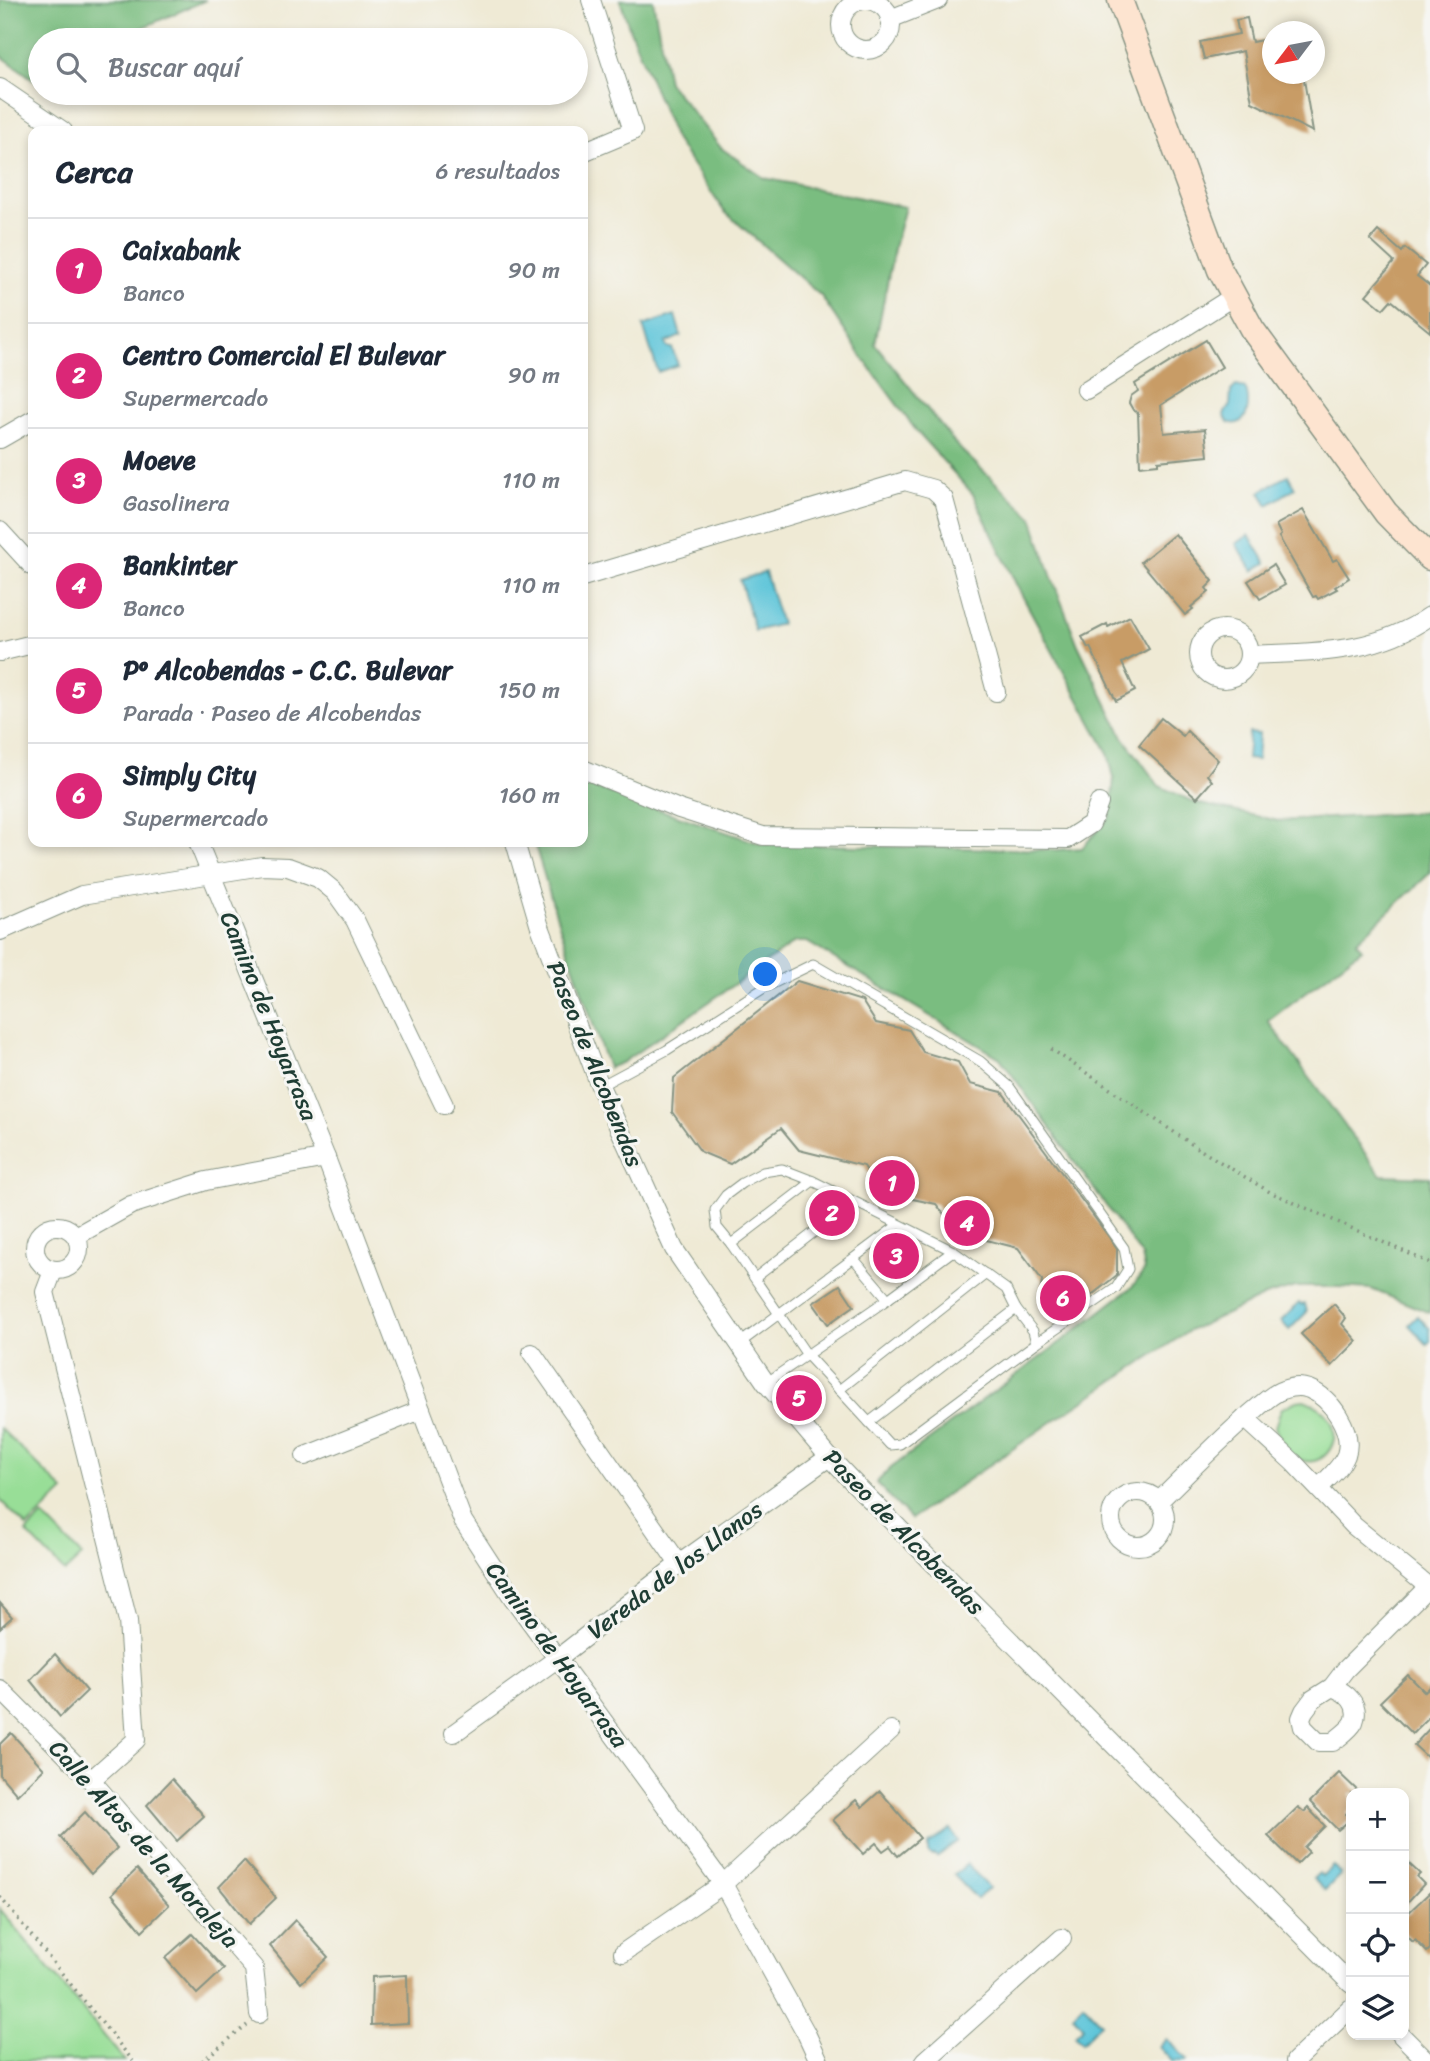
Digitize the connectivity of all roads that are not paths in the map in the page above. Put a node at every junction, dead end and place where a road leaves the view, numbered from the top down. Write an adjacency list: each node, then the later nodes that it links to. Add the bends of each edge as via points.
1 (591, 0): 7 (street, via 633,131)
2 (938, 0): 4 (street)
3 (1120, 0): 8 (street, via 1220,270)
4 (890, 19)
5 (0, 88): 6 (street)
6 (57, 126)
7 (588, 150)
8 (1234, 296): 9 (street); 13 (street, via 1252,329 1386,513)
9 (1086, 390)
10 (28, 423): 11 (street)
11 (0, 439)
12 (0, 531): 14 (street)
13 (1430, 558)
14 (28, 562)
15 (588, 576): 20 (street, via 905,481 924,486 944,499)
16 (1430, 616): 19 (street, via 1412,628 1339,651)
17 (28, 645): 18 (street)
18 (0, 652)
19 (1249, 655)
20 (996, 692)
21 (588, 771): 22 (street, via 679,810 764,836 1068,839 1091,824)
22 (1099, 803)
23 (200, 847): 25 (street, Camino de Hoyarrasa)
24 (516, 847): 27 (street, Paseo de Alcobendas, via 539,924)
25 (211, 874): 26 (street, via 82,895); 28 (street, via 288,867 318,878 335,892 355,920); 29 (street, Camino de Hoyarrasa)
26 (0, 931)
27 (600, 1086): 43 (street, Paseo de Alcobendas, via 674,1249); 44 (lane, via 764,988 813,964 980,1061 1009,1086 1124,1248 1127,1260 1128,1269 1116,1288)
28 (444, 1105)
29 (326, 1158): 33 (street, via 206,1181 131,1205); 49 (street, Camino de Hoyarrasa)
30 (813, 1181): 31 (lane); 34 (lane); 34 (lane, via 782,1169 764,1172 726,1195 715,1210 717,1227)
31 (853, 1202): 32 (lane); 39 (lane)
32 (898, 1225): 35 (lane); 36 (lane)
33 (76, 1236): 37 (street, via 76,1261 62,1271); 37 (street, via 61,1226 52,1226 38,1236 38,1261)
34 (731, 1244): 39 (lane)
35 (953, 1251): 38 (lane); 40 (lane)
36 (854, 1259): 40 (lane); 42 (lane)
37 (53, 1270): 63 (street, via 45,1292 128,1621 136,1740)
38 (986, 1274): 41 (lane, via 1006,1289); 48 (lane)
39 (755, 1278): 42 (lane)
40 (888, 1299): 46 (lane)
41 (1016, 1310): 44 (lane, via 1033,1331); 51 (lane)
42 (779, 1314): 43 (lane); 46 (lane)
43 (740, 1343): 47 (street, Paseo de Alcobendas)
44 (1036, 1343): 51 (lane, via 900,1444 890,1445)
45 (532, 1353): 56 (street)
46 (807, 1355): 47 (lane); 48 (lane)
47 (766, 1383): 53 (street, Paseo de Alcobendas)
48 (839, 1390): 51 (lane)
49 (421, 1410): 52 (street); 58 (street, Camino de Hoyarrasa, via 463,1521)
50 (1245, 1418): 54 (street); 54 (street, via 1279,1391 1293,1387 1322,1396 1342,1422 1347,1441 1346,1455); 55 (street)
51 (869, 1422)
52 (305, 1456)
53 (828, 1457): 56 (street, Vereda de los Llanos); 67 (street, Paseo de Alcobendas)
54 (1319, 1488): 57 (street, via 1354,1526)
55 (1159, 1501)
56 (679, 1564): 58 (street, Vereda de los Llanos)
57 (1429, 1588): 59 (street)
58 (558, 1658): 62 (street, Vereda de los Llanos); 64 (street, Camino de Hoyarrasa)
59 (1332, 1687)
60 (0, 1689): 63 (street, Calle Altos de la Moraleja)
61 (891, 1730): 64 (street)
62 (454, 1733)
63 (91, 1780): 69 (street, Calle Altos de la Moraleja, via 254,1968)
64 (723, 1884): 66 (street); 71 (street, Camino de Hoyarrasa)
65 (1062, 1938): 72 (street)
66 (623, 1953)
67 (1346, 1979)
68 (1346, 2013): 73 (street)
69 (259, 2014)
70 (1406, 2040): 74 (street)
71 (819, 2061)
72 (925, 2061)
73 (1295, 2061)
74 (1427, 2061)

